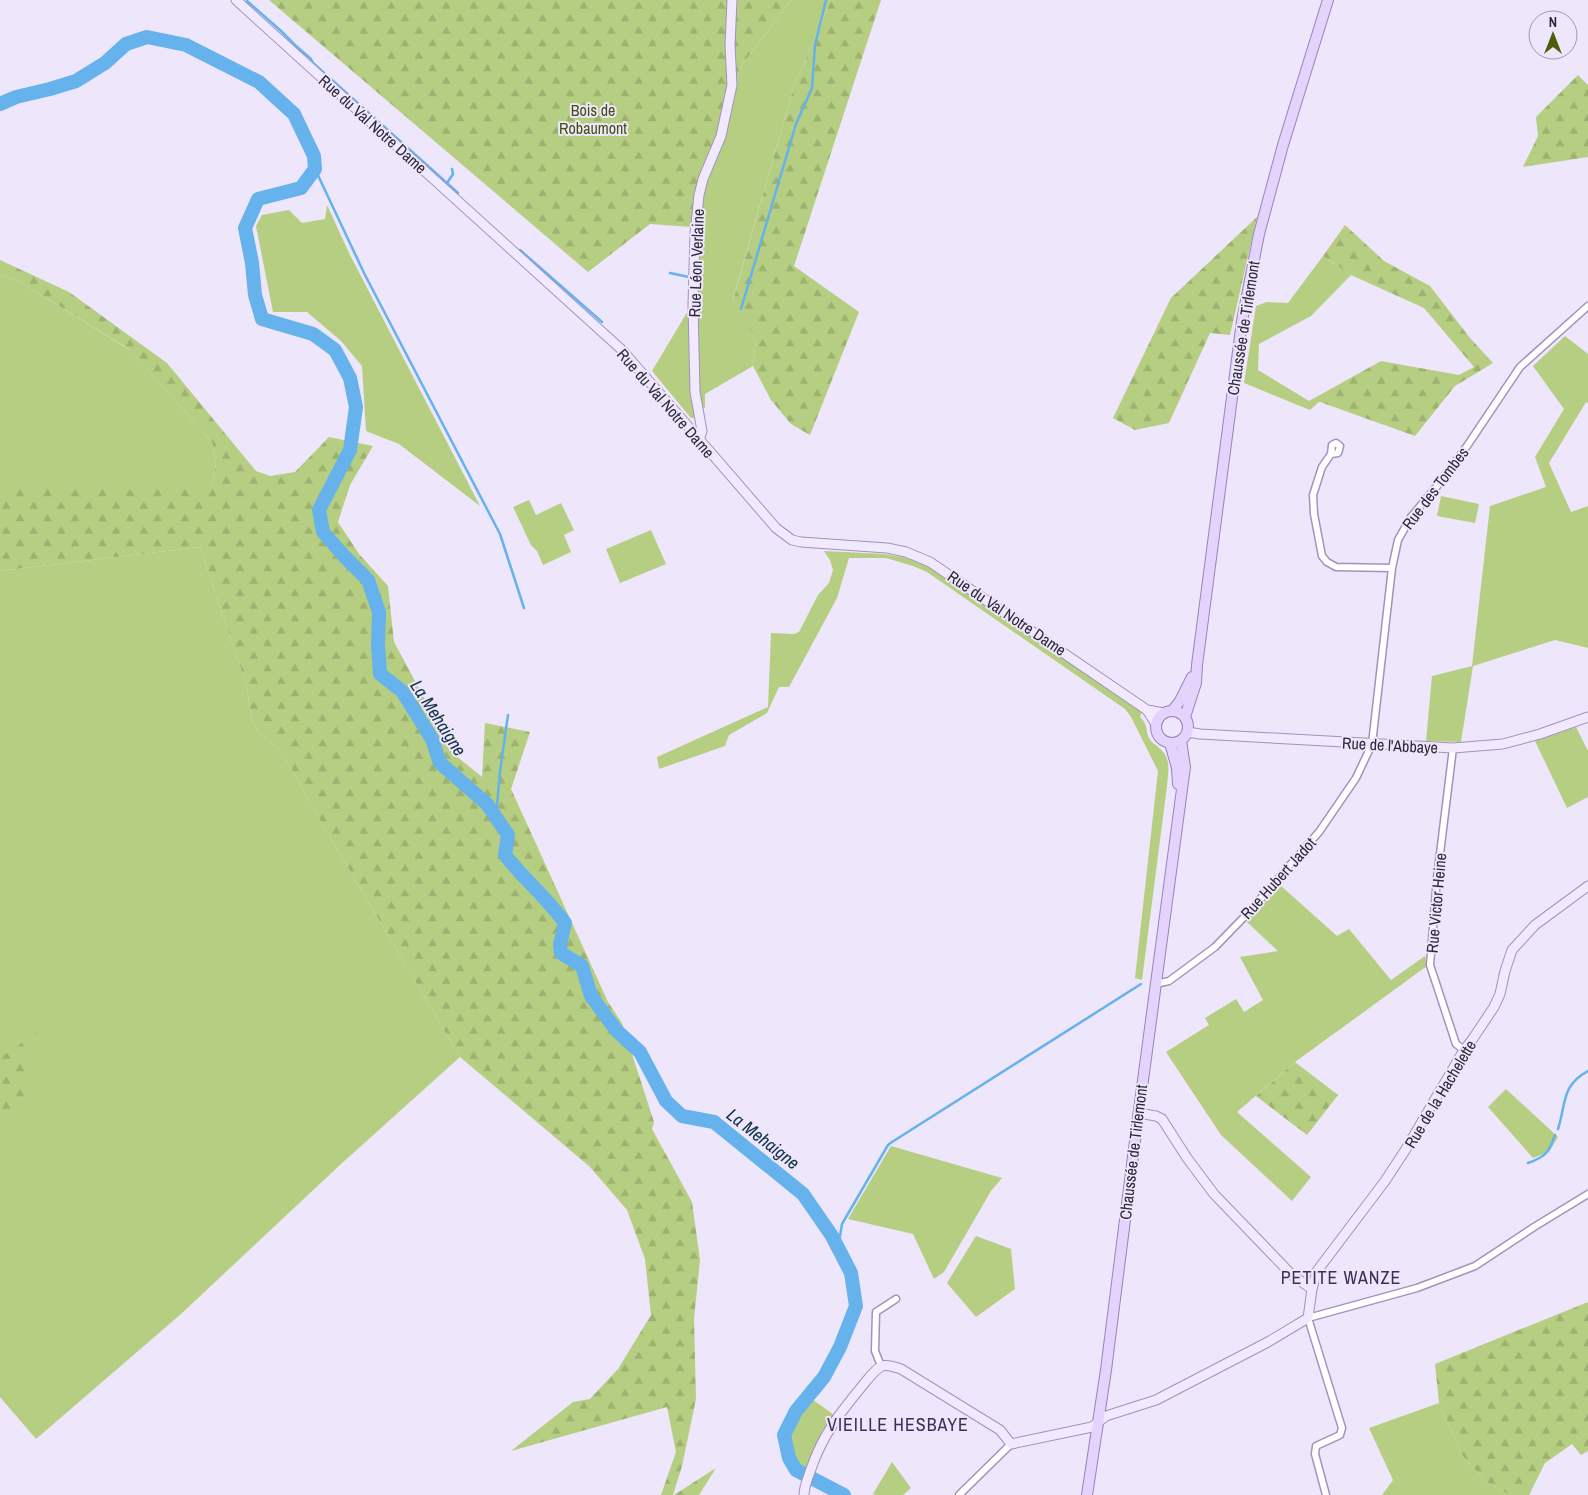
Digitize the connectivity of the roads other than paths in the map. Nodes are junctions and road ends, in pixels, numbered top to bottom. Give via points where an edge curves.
1 (236, 0) edge
2 (732, 0) edge
3 (1328, 0) edge
4 (1588, 306) edge
5 (699, 440) junction
6 (1331, 454) dead end
7 (1392, 568) junction
8 (1197, 665) junction
9 (1147, 710) junction
10 (1168, 712) junction
11 (1185, 717) junction
12 (1588, 717) edge
13 (1156, 724) junction
14 (1188, 732) junction
15 (1181, 741) junction
16 (1170, 744) junction
17 (1372, 744) junction
18 (1453, 748) junction
19 (1178, 809) junction
20 (1588, 886) edge
21 (1155, 984) junction
22 (1464, 1050) junction
23 (1138, 1113) junction
24 (1588, 1194) edge
25 (1312, 1289) junction
26 (896, 1299) dead end
27 (1308, 1318) junction
28 (881, 1366) junction
29 (1097, 1423) junction
30 (1011, 1444) junction
31 (804, 1492) edge
32 (959, 1495) edge
33 (1087, 1495) edge
34 (1326, 1495) edge

1 - 5 street, Rue du Val Notre Dame via 622,350
2 - 5 street, Rue Léon Verlaine via 732,85 721,136 699,195 695,233 693,305 695,392 702,432
3 - 8 main road, Chaussée de Tirlemont via 1259,234 1242,321
4 - 7 street, Rue des Tombes via 1520,367 1467,446 1411,516 1398,540
5 - 9 street, Rue du Val Notre Dame via 785,536 807,543 896,550 918,556
6 - 7 street via 1322,467 1313,495 1322,556 1336,566
7 - 17 street, Rue des Tombes
8 - 10 main road, Chaussée de Tirlemont via 1191,681
8 - 11 main road, Chaussée de Tirlemont via 1196,683
9 - 10 street, Rue du Val Notre Dame
9 - 13 street, Rue du Val Notre Dame
10 - 11 main road via 1177,712
10 - 13 main road, Chaussée de Tirlemont
11 - 14 main road, Chaussée de Tirlemont
12 - 18 street, Rue de l'Abbaye via 1503,744
13 - 16 main road, Chaussée de Tirlemont via 1159,737
14 - 15 main road
14 - 17 street, Rue de l'Abbaye
15 - 16 main road
15 - 19 main road, Chaussée de Tirlemont via 1185,768
16 - 19 main road, Chaussée de Tirlemont via 1177,768
17 - 18 street, Rue de l'Abbaye
17 - 21 street, Rue Hubert Jadot via 1356,778 1319,832 1248,913 1215,947 1169,981
18 - 22 street, Rue Victor Heine via 1430,966 1456,1044
19 - 21 main road, Chaussée de Tirlemont
20 - 22 street, Rue de la Hachelette via 1535,925 1512,950 1500,994
21 - 23 main road, Chaussée de Tirlemont
22 - 25 street, Rue de la Hachelette via 1385,1181 1317,1271
23 - 25 street via 1162,1119 1214,1194 1292,1275
23 - 29 main road, Chaussée de Tirlemont
24 - 27 street via 1476,1266 1417,1288
25 - 27 street, Rue de la Hachelette
26 - 28 street via 876,1312 875,1351
27 - 29 street via 1156,1400 1106,1416
27 - 34 street via 1342,1428 1340,1435 1316,1446 1315,1454
28 - 30 street via 901,1369 1000,1430
28 - 31 street via 828,1430
29 - 30 street via 1092,1427
29 - 33 main road, Chaussée de Tirlemont
30 - 32 street

